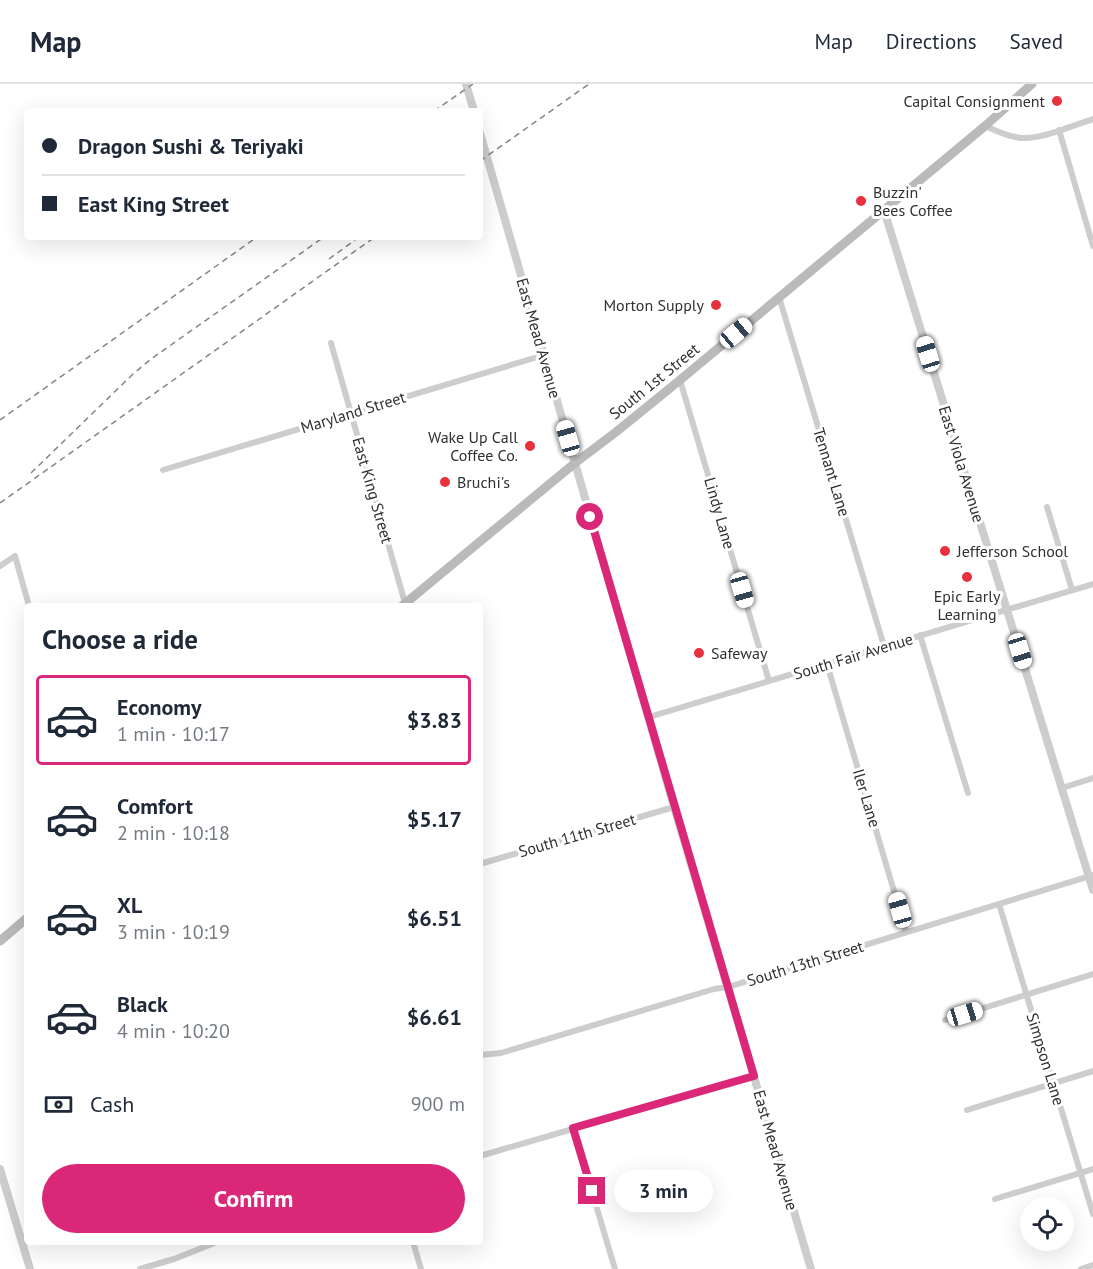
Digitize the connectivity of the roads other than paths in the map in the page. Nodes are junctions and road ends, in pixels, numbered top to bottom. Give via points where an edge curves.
1 (1032, 84) edge
2 (467, 86) edge
3 (473, 108) edge
4 (1093, 119) edge
5 (985, 126) junction
6 (1059, 130) junction
7 (483, 143) edge
8 (884, 210) junction
9 (1093, 246) edge
10 (779, 297) junction
11 (331, 343) dead end
12 (544, 355) junction
13 (680, 380) junction
14 (352, 412) junction
15 (575, 463) junction
16 (163, 470) dead end
17 (1047, 507) dead end
18 (0, 566) edge
19 (1093, 584) edge
20 (1072, 590) junction
21 (28, 603) edge
22 (402, 603) edge
23 (405, 603) edge
24 (1007, 609) junction
25 (920, 635) junction
26 (884, 646) junction
27 (827, 664) junction
28 (769, 681) junction
29 (649, 717) junction
30 (1093, 778) edge
31 (1062, 788) junction
32 (968, 794) dead end
33 (674, 807) junction
34 (483, 863) edge
35 (1091, 876) edge
36 (1093, 890) edge
37 (999, 904) junction
38 (24, 921) edge
39 (906, 933) junction
40 (0, 941) edge
41 (1093, 974) edge
42 (728, 987) junction
43 (1026, 995) junction
44 (945, 1020) dead end
45 (483, 1055) edge
46 (1093, 1071) edge
47 (754, 1076) junction
48 (1053, 1083) junction
49 (967, 1110) dead end
50 (573, 1128) junction
51 (483, 1155) edge
52 (0, 1169) edge
53 (1093, 1169) edge
54 (1080, 1173) junction
55 (995, 1199) dead end
56 (1093, 1214) edge
57 (209, 1245) edge
58 (415, 1245) edge
59 (1093, 1265) edge
60 (30, 1269) edge
61 (140, 1269) edge
62 (421, 1269) edge
63 (615, 1269) edge
64 (811, 1269) edge
65 (1081, 1269) edge

1 - 5 main road, South 1st Street
2 - 3 street
4 - 6 street
5 - 6 street via 1024,138
5 - 8 main road, South 1st Street
6 - 9 street
7 - 12 street, East Mead Avenue
8 - 10 main road, South 1st Street
8 - 24 street, East Viola Avenue
10 - 13 main road, South 1st Street
10 - 26 street, Tennant Lane
11 - 14 street, East King Street
12 - 14 street, Maryland Street
12 - 15 street, East Mead Avenue
13 - 15 main road, South 1st Street
13 - 28 street, Lindy Lane
14 - 16 street, Maryland Street
14 - 22 street, East King Street
15 - 23 main road, South 1st Street
15 - 29 street, East Mead Avenue
17 - 20 street
18 - 21 street via 15,556
19 - 20 street, South Fair Avenue
20 - 24 street, South Fair Avenue
24 - 25 street, South Fair Avenue
24 - 31 street, East Viola Avenue
25 - 26 street, South Fair Avenue
25 - 32 street
26 - 27 street, South Fair Avenue
27 - 28 street, South Fair Avenue
27 - 39 street, Iler Lane
28 - 29 street, South Fair Avenue
29 - 33 street, East Mead Avenue
30 - 31 street
31 - 35 street, East Viola Avenue
33 - 34 street, South 11th Street
33 - 42 street, East Mead Avenue
35 - 36 street, East Viola Avenue
35 - 37 street, South 13th Street
37 - 39 street, South 13th Street
37 - 43 street, Simpson Lane
38 - 40 main road
39 - 42 street, South 13th Street
41 - 43 street
42 - 45 street, South 13th Street via 501,1053
42 - 47 street, East Mead Avenue
43 - 44 street
43 - 48 street, Simpson Lane
46 - 48 street
47 - 50 street
47 - 64 street, East Mead Avenue
48 - 49 street
48 - 54 street, Simpson Lane
50 - 51 street
50 - 63 street
52 - 60 street
53 - 54 street
54 - 55 street
54 - 56 street, Simpson Lane
57 - 61 street
58 - 62 street
59 - 65 street

